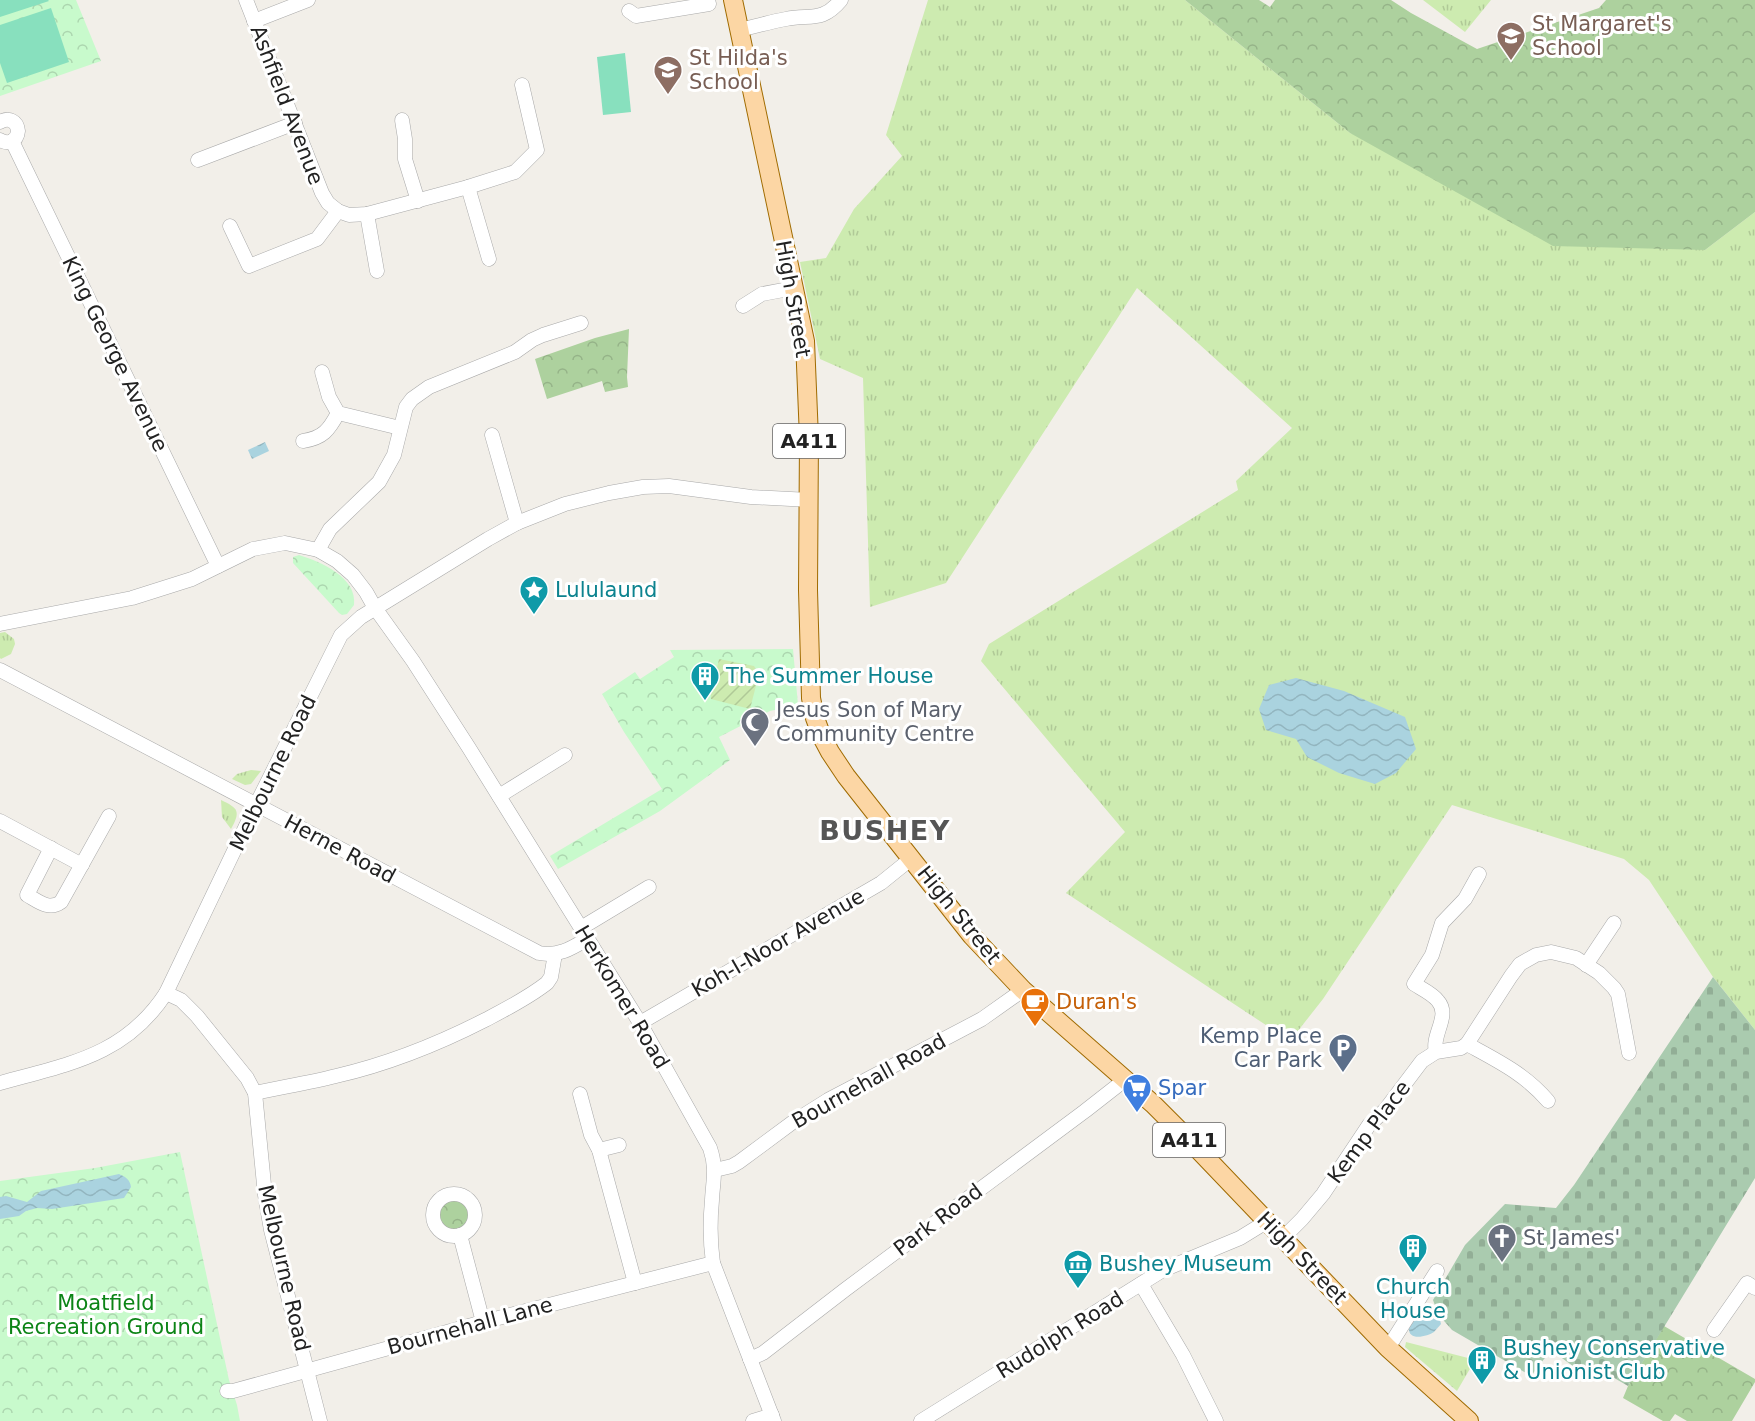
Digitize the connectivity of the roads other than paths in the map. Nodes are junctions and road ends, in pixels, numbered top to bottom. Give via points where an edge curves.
1 (246, 0) edge
2 (308, 0) edge
3 (708, 0) edge
4 (733, 0) edge
5 (841, 0) edge
6 (629, 11) dead end
7 (254, 21) junction
8 (740, 30) junction
9 (522, 85) dead end
10 (402, 120) dead end
11 (0, 123) edge
12 (295, 123) junction
13 (6, 141) edge
14 (198, 160) dead end
15 (468, 187) junction
16 (418, 201) junction
17 (338, 211) junction
18 (367, 214) junction
19 (230, 226) dead end
20 (489, 259) dead end
21 (377, 271) dead end
22 (794, 288) junction
23 (742, 306) dead end
24 (581, 323) dead end
25 (322, 372) dead end
26 (338, 413) junction
27 (400, 428) junction
28 (492, 435) dead end
29 (303, 441) dead end
30 (810, 500) junction
31 (518, 523) junction
32 (318, 550) junction
33 (218, 566) junction
34 (375, 608) junction
35 (0, 624) edge
36 (0, 670) edge
37 (565, 754) dead end
38 (499, 796) junction
39 (256, 805) junction
40 (109, 816) dead end
41 (0, 821) edge
42 (51, 848) junction
43 (912, 858) junction
44 (82, 865) junction
45 (1479, 874) dead end
46 (649, 886) dead end
47 (1614, 923) dead end
48 (584, 933) junction
49 (555, 954) junction
50 (1586, 965) junction
51 (1023, 990) junction
52 (166, 993) junction
53 (639, 1023) junction
54 (1467, 1044) junction
55 (1436, 1052) junction
56 (1629, 1053) dead end
57 (1124, 1078) junction
58 (0, 1083) edge
59 (255, 1093) junction
60 (580, 1094) dead end
61 (1548, 1101) dead end
62 (619, 1144) dead end
63 (599, 1150) junction
64 (715, 1170) junction
65 (1266, 1222) junction
66 (460, 1235) dead end
67 (1282, 1239) junction
68 (713, 1263) junction
69 (1437, 1271) dead end
70 (635, 1283) junction
71 (1141, 1284) junction
72 (1755, 1288) edge
73 (483, 1322) junction
74 (1714, 1330) dead end
75 (1388, 1348) junction
76 (750, 1359) junction
77 (308, 1370) junction
78 (227, 1391) dead end
79 (773, 1418) edge
80 (320, 1421) edge
81 (753, 1421) edge
82 (921, 1421) edge
83 (1216, 1421) edge
84 (1468, 1421) edge

1 - 7 street, Ashfield Avenue
2 - 7 street
3 - 6 street via 709,4 636,16
4 - 8 main road, High Street / A411
5 - 8 street via 831,11 816,18 788,18
7 - 12 street, Ashfield Avenue
8 - 22 main road, High Street / A411
9 - 15 street via 537,150 515,172
10 - 16 street via 405,159
11 - 13 street, King George Avenue via 8,120 16,124 16,139
12 - 14 street
12 - 17 street, Ashfield Avenue via 322,193
13 - 33 street, King George Avenue
15 - 16 street
15 - 20 street
16 - 18 street
17 - 18 street via 357,216
17 - 19 street via 317,239 249,266
18 - 21 street
22 - 23 street via 762,294
22 - 30 main road, High Street / A411 via 805,341
24 - 27 street via 543,335 515,352 429,387 406,407
25 - 26 street
26 - 27 street
26 - 29 street via 324,434
27 - 32 street via 394,455 379,482 330,529
28 - 31 street
30 - 31 street, Melbourne Road via 669,486 643,487 565,504
30 - 43 main road, High Street / A411 via 808,590 815,718 846,776
31 - 34 street, Melbourne Road
32 - 33 street via 285,543 254,549
32 - 34 street, Herkomer Road via 353,575
33 - 35 street via 184,582 132,598
34 - 38 street, Herkomer Road
34 - 39 street, Melbourne Road via 341,635
36 - 39 street, Herne Road
37 - 38 street
38 - 48 street, Herkomer Road
39 - 49 street, Herne Road via 530,949
39 - 52 street, Melbourne Road
40 - 44 street
41 - 42 street
42 - 44 street
42 - 44 street via 27,895 42,904 50,907 61,902
43 - 51 main road, High Street / A411 via 972,936
43 - 53 street, Koh-I-Noor Avenue via 881,883
45 - 55 street via 1465,899 1442,923 1432,955 1414,984 1436,998 1443,1008
46 - 48 street
47 - 50 street
48 - 49 street via 568,950
48 - 53 street, Herkomer Road
49 - 59 street via 551,978 542,987 453,1036 373,1066
50 - 54 street via 1576,958 1551,952 1520,964
50 - 56 street via 1608,981 1617,994
51 - 57 main road, High Street / A411
51 - 64 street, Bournehall Road via 982,1019 828,1100 739,1162
52 - 58 street via 135,1030 110,1047 93,1056
52 - 59 street, Melbourne Road via 181,1000 197,1016
53 - 64 street, Herkomer Road via 710,1149
54 - 55 street, Kemp Place
54 - 61 street via 1522,1076
55 - 67 street, Kemp Place via 1417,1067 1369,1125 1323,1194
57 - 65 main road, High Street / A411
57 - 76 street, Park Road via 764,1353
59 - 77 street, Melbourne Road via 271,1230
60 - 63 street via 591,1136
62 - 63 street
63 - 70 street
64 - 68 street, Herkomer Road
65 - 67 main road, High Street / A411
65 - 71 street, Rudolph Road
66 - 73 street
67 - 75 main road, High Street / A411
68 - 70 street, Bournehall Lane
68 - 76 street, Herkomer Road
69 - 75 street
70 - 73 street, Bournehall Lane
71 - 82 street, Rudolph Road
71 - 83 street
72 - 74 street via 1747,1283
73 - 77 street, Bournehall Lane
75 - 84 main road, High Street / A411
76 - 79 street, Herkomer Road
77 - 78 street, Bournehall Lane
77 - 80 street, Melbourne Road
79 - 81 street

